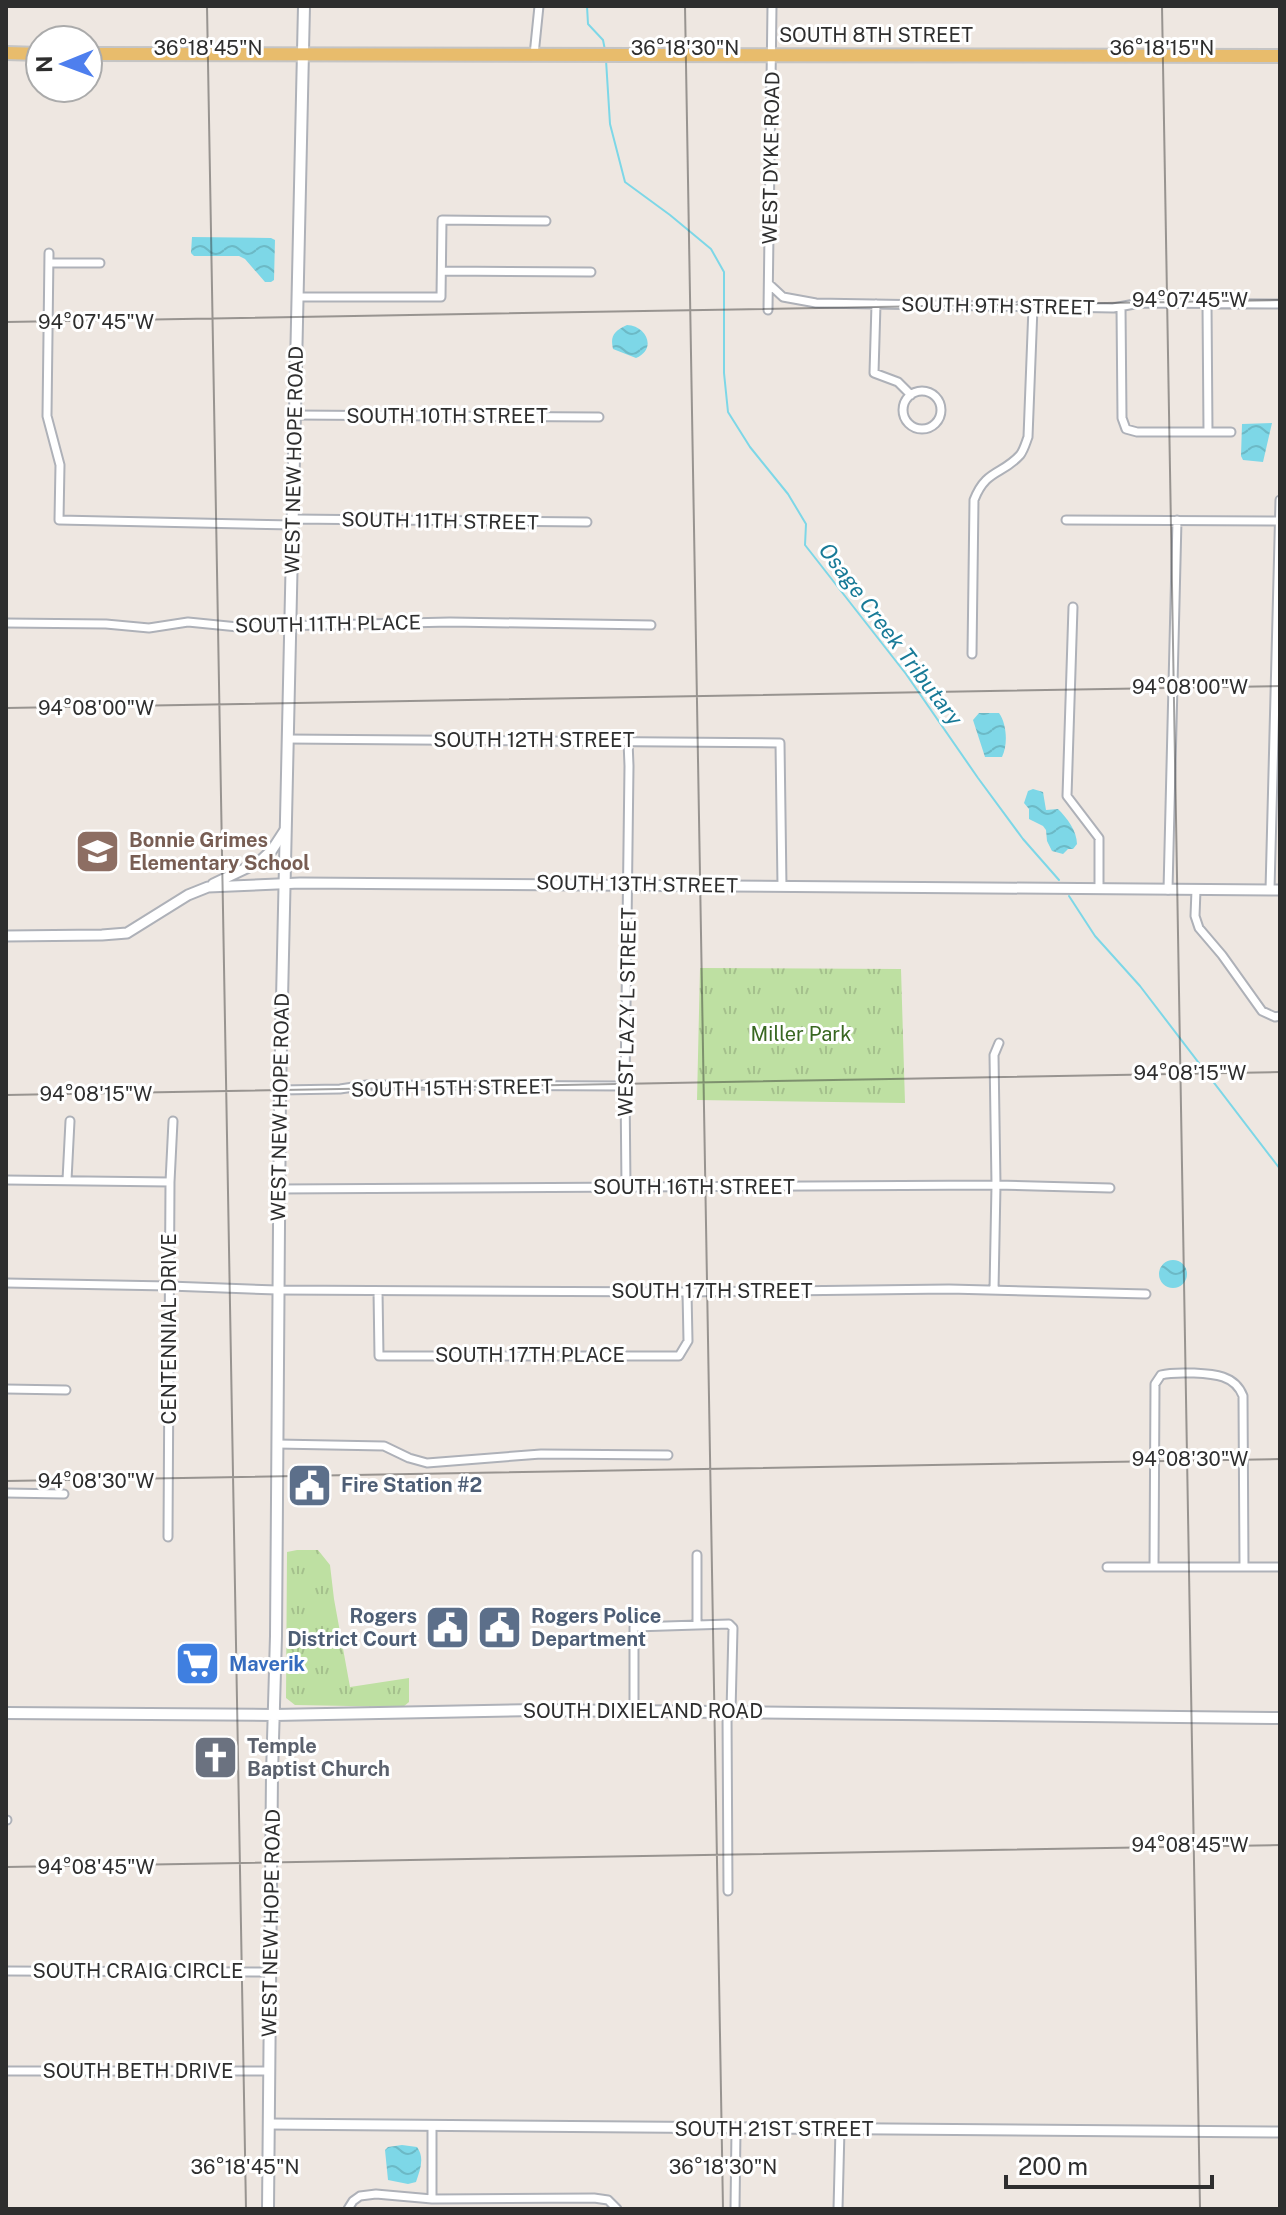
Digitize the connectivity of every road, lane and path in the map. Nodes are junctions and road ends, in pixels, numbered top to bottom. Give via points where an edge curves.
1 (304, 6) edge
2 (539, 6) edge
3 (772, 6) edge
4 (104, 54) edge
5 (304, 54) junction
6 (534, 55) junction
7 (771, 55) junction
8 (1280, 56) edge
9 (546, 221) dead end
10 (49, 253) dead end
11 (49, 263) junction
12 (100, 263) dead end
13 (442, 271) junction
14 (591, 272) dead end
15 (769, 284) junction
16 (297, 297) junction
17 (876, 304) junction
18 (1207, 304) junction
19 (1280, 304) edge
20 (1033, 307) junction
21 (1121, 307) junction
22 (768, 310) dead end
23 (911, 395) junction
24 (295, 415) junction
25 (599, 417) dead end
26 (1208, 432) junction
27 (1231, 432) dead end
28 (1280, 500) edge
29 (1066, 520) dead end
30 (1177, 520) junction
31 (1279, 521) edge
32 (294, 522) junction
33 (587, 522) dead end
34 (1073, 607) dead end
35 (6, 623) edge
36 (290, 625) junction
37 (651, 625) dead end
38 (972, 654) dead end
39 (287, 739) junction
40 (628, 741) junction
41 (285, 830) junction
42 (284, 884) junction
43 (628, 885) junction
44 (782, 886) junction
45 (208, 887) junction
46 (1099, 889) junction
47 (1168, 890) junction
48 (1196, 890) junction
49 (1275, 890) edge
50 (6, 936) edge
51 (1280, 1016) edge
52 (999, 1043) dead end
53 (625, 1086) junction
54 (280, 1090) junction
55 (70, 1121) dead end
56 (173, 1121) dead end
57 (6, 1180) edge
58 (67, 1180) junction
59 (170, 1182) junction
60 (996, 1185) junction
61 (626, 1187) junction
62 (1110, 1188) dead end
63 (279, 1189) junction
64 (6, 1283) edge
65 (169, 1286) junction
66 (277, 1290) junction
67 (994, 1290) junction
68 (378, 1291) junction
69 (687, 1292) junction
70 (1146, 1294) dead end
71 (6, 1389) edge
72 (66, 1390) dead end
73 (277, 1444) junction
74 (668, 1455) dead end
75 (6, 1493) edge
76 (64, 1494) dead end
77 (168, 1537) dead end
78 (697, 1555) dead end
79 (1107, 1567) dead end
80 (1154, 1567) junction
81 (1244, 1567) junction
82 (1280, 1567) edge
83 (697, 1624) junction
84 (634, 1711) junction
85 (729, 1712) junction
86 (6, 1713) edge
87 (274, 1715) junction
88 (1280, 1718) edge
89 (728, 1891) dead end
90 (6, 1971) edge
91 (270, 1972) junction
92 (6, 2071) edge
93 (270, 2071) junction
94 (269, 2124) junction
95 (432, 2126) junction
96 (736, 2129) junction
97 (840, 2129) junction
98 (1280, 2132) edge
99 (432, 2199) junction
100 (268, 2209) edge
101 (348, 2209) edge
102 (617, 2209) edge
103 (735, 2209) edge
104 (838, 2209) edge

1 - 5 main road, WEST NEW HOPE ROAD
2 - 6 street
3 - 7 street, WEST DYKE ROAD
4 - 5 main road, SOUTH 8TH STREET
5 - 6 main road, SOUTH 8TH STREET
5 - 16 main road, WEST NEW HOPE ROAD
6 - 7 main road, SOUTH 8TH STREET
7 - 8 main road, SOUTH 8TH STREET
7 - 15 street, WEST DYKE ROAD
9 - 13 street via 442,220
10 - 11 street
11 - 12 street
11 - 32 street, SOUTH 11TH STREET via 47,416 60,465 59,520
13 - 14 street
13 - 16 street via 441,297
15 - 17 street, SOUTH 9TH STREET via 783,297
15 - 22 street, WEST DYKE ROAD
16 - 24 main road, WEST NEW HOPE ROAD
17 - 20 street, SOUTH 9TH STREET
17 - 23 street via 874,373 898,382
18 - 19 street, SOUTH 9TH STREET
18 - 21 street, SOUTH 9TH STREET
18 - 26 street
20 - 21 street, SOUTH 9TH STREET
20 - 38 street via 1028,437 1022,453 989,475 974,500
21 - 26 street via 1126,429
23 - 23 street via 904,404 907,421 918,429 936,424 941,413 937,397 926,391
24 - 25 street, SOUTH 10TH STREET
24 - 32 main road, WEST NEW HOPE ROAD
26 - 27 street
28 - 31 street
29 - 30 street
30 - 31 street
30 - 47 street
31 - 49 street
32 - 33 street, SOUTH 11TH STREET
32 - 36 main road, WEST NEW HOPE ROAD
34 - 46 street via 1067,796 1099,838
35 - 36 street, SOUTH 11TH PLACE
36 - 37 street, SOUTH 11TH PLACE
36 - 39 main road, WEST NEW HOPE ROAD
39 - 40 street, SOUTH 12TH STREET
39 - 41 main road, WEST NEW HOPE ROAD
40 - 43 street, WEST LAZY L STREET
40 - 44 street, SOUTH 12TH STREET via 780,743
41 - 42 main road, WEST NEW HOPE ROAD
41 - 45 street via 259,862
42 - 43 street, SOUTH 13TH STREET
42 - 45 street, SOUTH 13TH STREET
42 - 54 main road, WEST NEW HOPE ROAD
43 - 44 street, SOUTH 13TH STREET
43 - 53 street, WEST LAZY L STREET
44 - 46 street, SOUTH 13TH STREET
45 - 50 street, SOUTH 13TH STREET via 127,933
46 - 47 street, SOUTH 13TH STREET
47 - 48 street, SOUTH 13TH STREET
48 - 49 street, SOUTH 13TH STREET
48 - 51 street via 1199,928 1262,1011
52 - 60 street via 994,1055
53 - 54 street, SOUTH 15TH STREET
53 - 61 street, WEST LAZY L STREET
54 - 63 main road, WEST NEW HOPE ROAD
55 - 58 street
56 - 59 street, CENTENNIAL DRIVE
57 - 58 street
58 - 59 street
59 - 65 street, CENTENNIAL DRIVE
60 - 61 street, SOUTH 16TH STREET
60 - 62 street, SOUTH 16TH STREET
60 - 67 street
61 - 63 street, SOUTH 16TH STREET
63 - 66 main road, WEST NEW HOPE ROAD
64 - 65 street, SOUTH 17TH STREET
65 - 66 street, SOUTH 17TH STREET
65 - 77 street, CENTENNIAL DRIVE
66 - 68 street, SOUTH 17TH STREET
66 - 73 main road, WEST NEW HOPE ROAD
67 - 69 street, SOUTH 17TH STREET
67 - 70 street, SOUTH 17TH STREET
68 - 69 street, SOUTH 17TH STREET
68 - 69 street, SOUTH 17TH PLACE via 379,1356 679,1356 688,1341
71 - 72 street
73 - 74 street via 384,1446 427,1463 541,1454
73 - 87 main road, WEST NEW HOPE ROAD
75 - 76 street
78 - 83 street
79 - 80 street
80 - 81 street
80 - 81 street via 1155,1384 1161,1375 1179,1373 1216,1374 1241,1389
81 - 82 street
83 - 84 street via 634,1627
83 - 85 street via 733,1628
84 - 85 main road, SOUTH DIXIELAND ROAD
84 - 87 main road, SOUTH DIXIELAND ROAD
85 - 88 main road, SOUTH DIXIELAND ROAD
85 - 89 street
86 - 87 main road, SOUTH DIXIELAND ROAD
87 - 91 main road, WEST NEW HOPE ROAD
90 - 91 street, SOUTH CRAIG CIRCLE
91 - 93 main road, WEST NEW HOPE ROAD
92 - 93 street, SOUTH BETH DRIVE
93 - 94 main road, WEST NEW HOPE ROAD
94 - 95 street, SOUTH 21ST STREET
94 - 100 main road, WEST NEW HOPE ROAD
95 - 96 street, SOUTH 21ST STREET
95 - 99 street
96 - 97 street, SOUTH 21ST STREET
96 - 103 street
97 - 98 street, SOUTH 21ST STREET
97 - 104 street
99 - 101 street via 368,2195
99 - 102 street via 594,2198 608,2200

